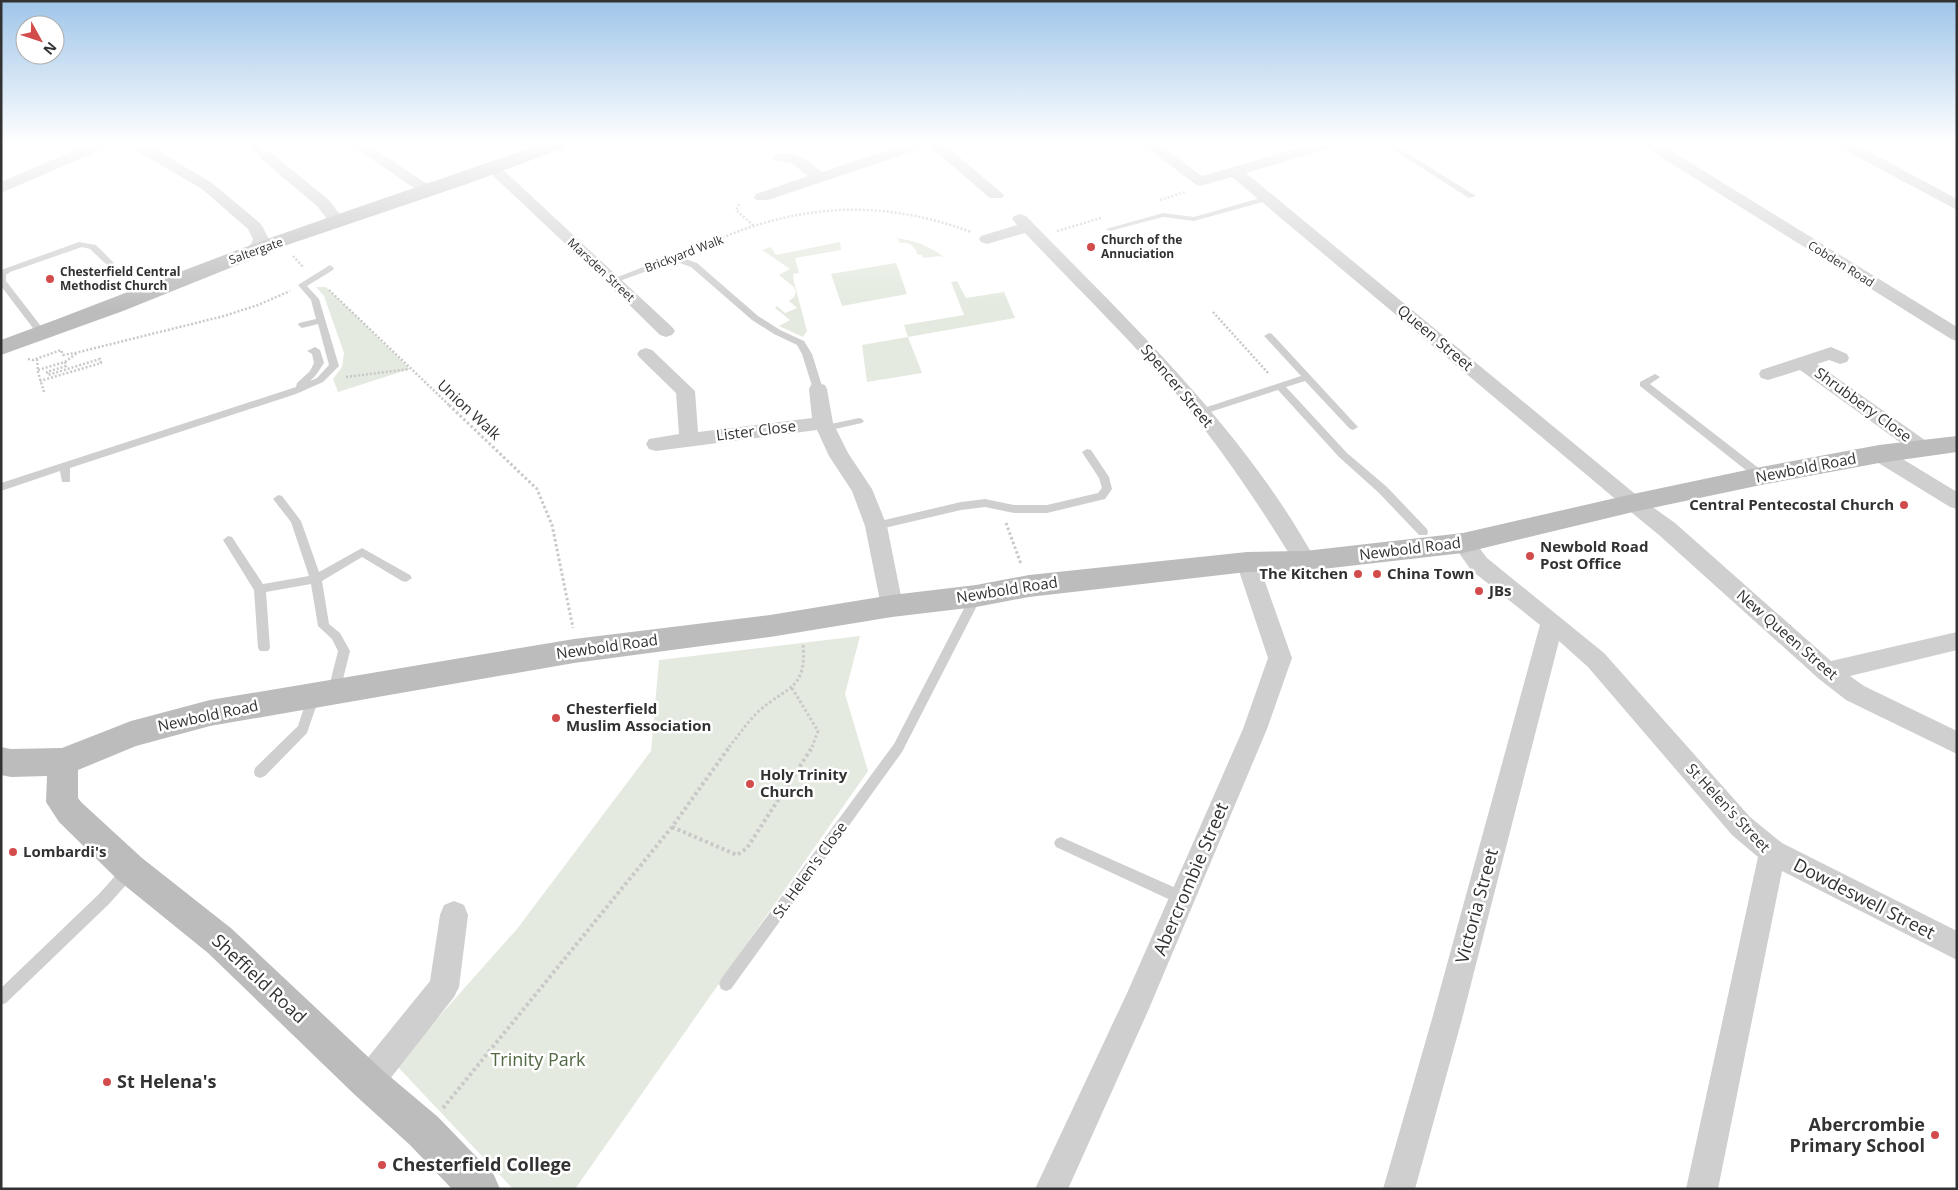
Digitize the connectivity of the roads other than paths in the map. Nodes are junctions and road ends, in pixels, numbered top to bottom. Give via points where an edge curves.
1 (222, 200) edge
2 (319, 200) edge
3 (401, 200) edge
4 (527, 200) edge
5 (1262, 200) edge
6 (1269, 200) edge
7 (1739, 200) edge
8 (338, 221) junction
9 (1110, 229) dead end
10 (987, 239) road end
11 (251, 252) junction
12 (110, 263) dead end
13 (330, 268) dead end
14 (614, 280) junction
15 (321, 320) junction
16 (302, 325) dead end
17 (666, 331) dead end
18 (42, 334) junction
19 (1957, 335) edge
20 (1269, 336) dead end
21 (312, 351) dead end
22 (646, 354) dead end
23 (14, 358) edge
24 (1840, 358) dead end
25 (1803, 363) junction
26 (1768, 374) dead end
27 (1307, 377) junction
28 (1655, 377) dead end
29 (1279, 385) junction
30 (818, 389) joint
31 (293, 392) junction
32 (1201, 412) junction
33 (859, 421) dead end
34 (824, 425) junction
35 (1354, 427) dead end
36 (689, 439) junction
37 (656, 444) dead end
38 (1957, 444) edge
39 (1922, 448) junction
40 (1087, 452) dead end
41 (1878, 454) junction
42 (65, 467) junction
43 (1761, 476) junction
44 (66, 480) dead end
45 (1, 487) edge
46 (278, 499) dead end
47 (1957, 502) edge
48 (1633, 503) junction
49 (876, 526) junction
50 (1423, 532) dead end
51 (228, 540) dead end
52 (1463, 543) junction
53 (1305, 561) junction
54 (1247, 562) junction
55 (406, 578) dead end
56 (316, 579) junction
57 (260, 589) junction
58 (976, 596) junction
59 (892, 606) junction
60 (1552, 622) junction
61 (1957, 641) edge
62 (264, 648) dead end
63 (1827, 672) junction
64 (324, 693) junction
65 (1957, 743) edge
66 (1, 761) edge
67 (63, 762) junction
68 (260, 772) dead end
69 (1061, 843) dead end
70 (1772, 852) junction
71 (130, 869) junction
72 (1182, 898) junction
73 (454, 915) dead end
74 (1957, 946) edge
75 (726, 984) dead end
76 (1, 998) edge
77 (368, 1082) junction
78 (480, 1189) edge
79 (1051, 1189) edge
80 (1399, 1189) edge
81 (1702, 1189) edge

1 - 11 street via 255,228 261,239 259,246
2 - 8 street
3 - 8 main road, Saltergate
4 - 14 street, Marsden Street
5 - 9 lane via 1194,219 1163,215
6 - 48 street, Queen Street
7 - 19 street, Cobden Road
8 - 11 main road, Saltergate
10 - 32 street, Spencer Street via 1024,223 1132,333
11 - 18 main road, Saltergate
12 - 18 lane via 93,246 82,244 2,274 2,281
13 - 15 lane via 302,285 315,299
14 - 17 street, Marsden Street
14 - 30 lane, Brickyard Walk via 674,258 694,265 755,318 801,343
15 - 16 lane
15 - 31 lane via 334,366 320,380
18 - 23 main road, Saltergate
20 - 27 lane
21 - 31 lane via 315,350 319,363
22 - 36 street via 685,391
24 - 25 street, Shrubbery Close via 1831,353
25 - 26 street, Shrubbery Close
25 - 39 street, Shrubbery Close
27 - 29 lane
27 - 35 lane
28 - 43 lane via 1643,384
29 - 32 lane
29 - 50 lane via 1343,455 1383,490
30 - 34 street
31 - 42 lane
32 - 53 street, Spencer Street via 1280,519
33 - 34 lane
34 - 36 street, Lister Close
34 - 49 street via 862,489
36 - 37 street, Lister Close
38 - 39 main road, Newbold Road
39 - 41 main road, Newbold Road
40 - 49 lane via 1104,478 1107,489 1101,496 1047,509 1014,509 985,503 961,506
41 - 43 main road, Newbold Road
41 - 47 street
42 - 44 lane
42 - 45 lane
43 - 48 main road, Newbold Road
46 - 56 lane via 296,521
48 - 52 main road, Newbold Road
48 - 63 street, New Queen Street
49 - 59 street
51 - 57 lane
52 - 53 main road, Newbold Road
52 - 60 street, St Helen's Street via 1502,584
53 - 54 main road, Newbold Road
54 - 58 main road, Newbold Road via 1029,586
54 - 72 street, Abercrombie Street via 1280,658 1255,729
55 - 56 lane via 362,552
56 - 57 lane
56 - 64 lane via 324,626 336,636 344,651
57 - 62 lane
58 - 59 main road, Newbold Road
58 - 75 lane, St. Helen's Close via 898,748
59 - 64 main road, Newbold Road via 770,626 574,651
60 - 70 street, St Helen's Street via 1596,660 1740,826
60 - 80 street, Victoria Street
61 - 63 street
63 - 65 street, New Queen Street via 1855,693
64 - 67 main road, Newbold Road via 210,713 140,732
64 - 68 lane via 303,730
66 - 67 main road
67 - 71 main road, Sheffield Road via 62,802
69 - 72 lane
70 - 74 street, Dowdeswell Street
70 - 81 street, St Helen's Street
71 - 76 lane via 104,899
71 - 77 main road, Sheffield Road via 220,941
72 - 79 street, Abercrombie Street
73 - 77 street via 444,987
77 - 78 main road, Sheffield Road via 424,1130

